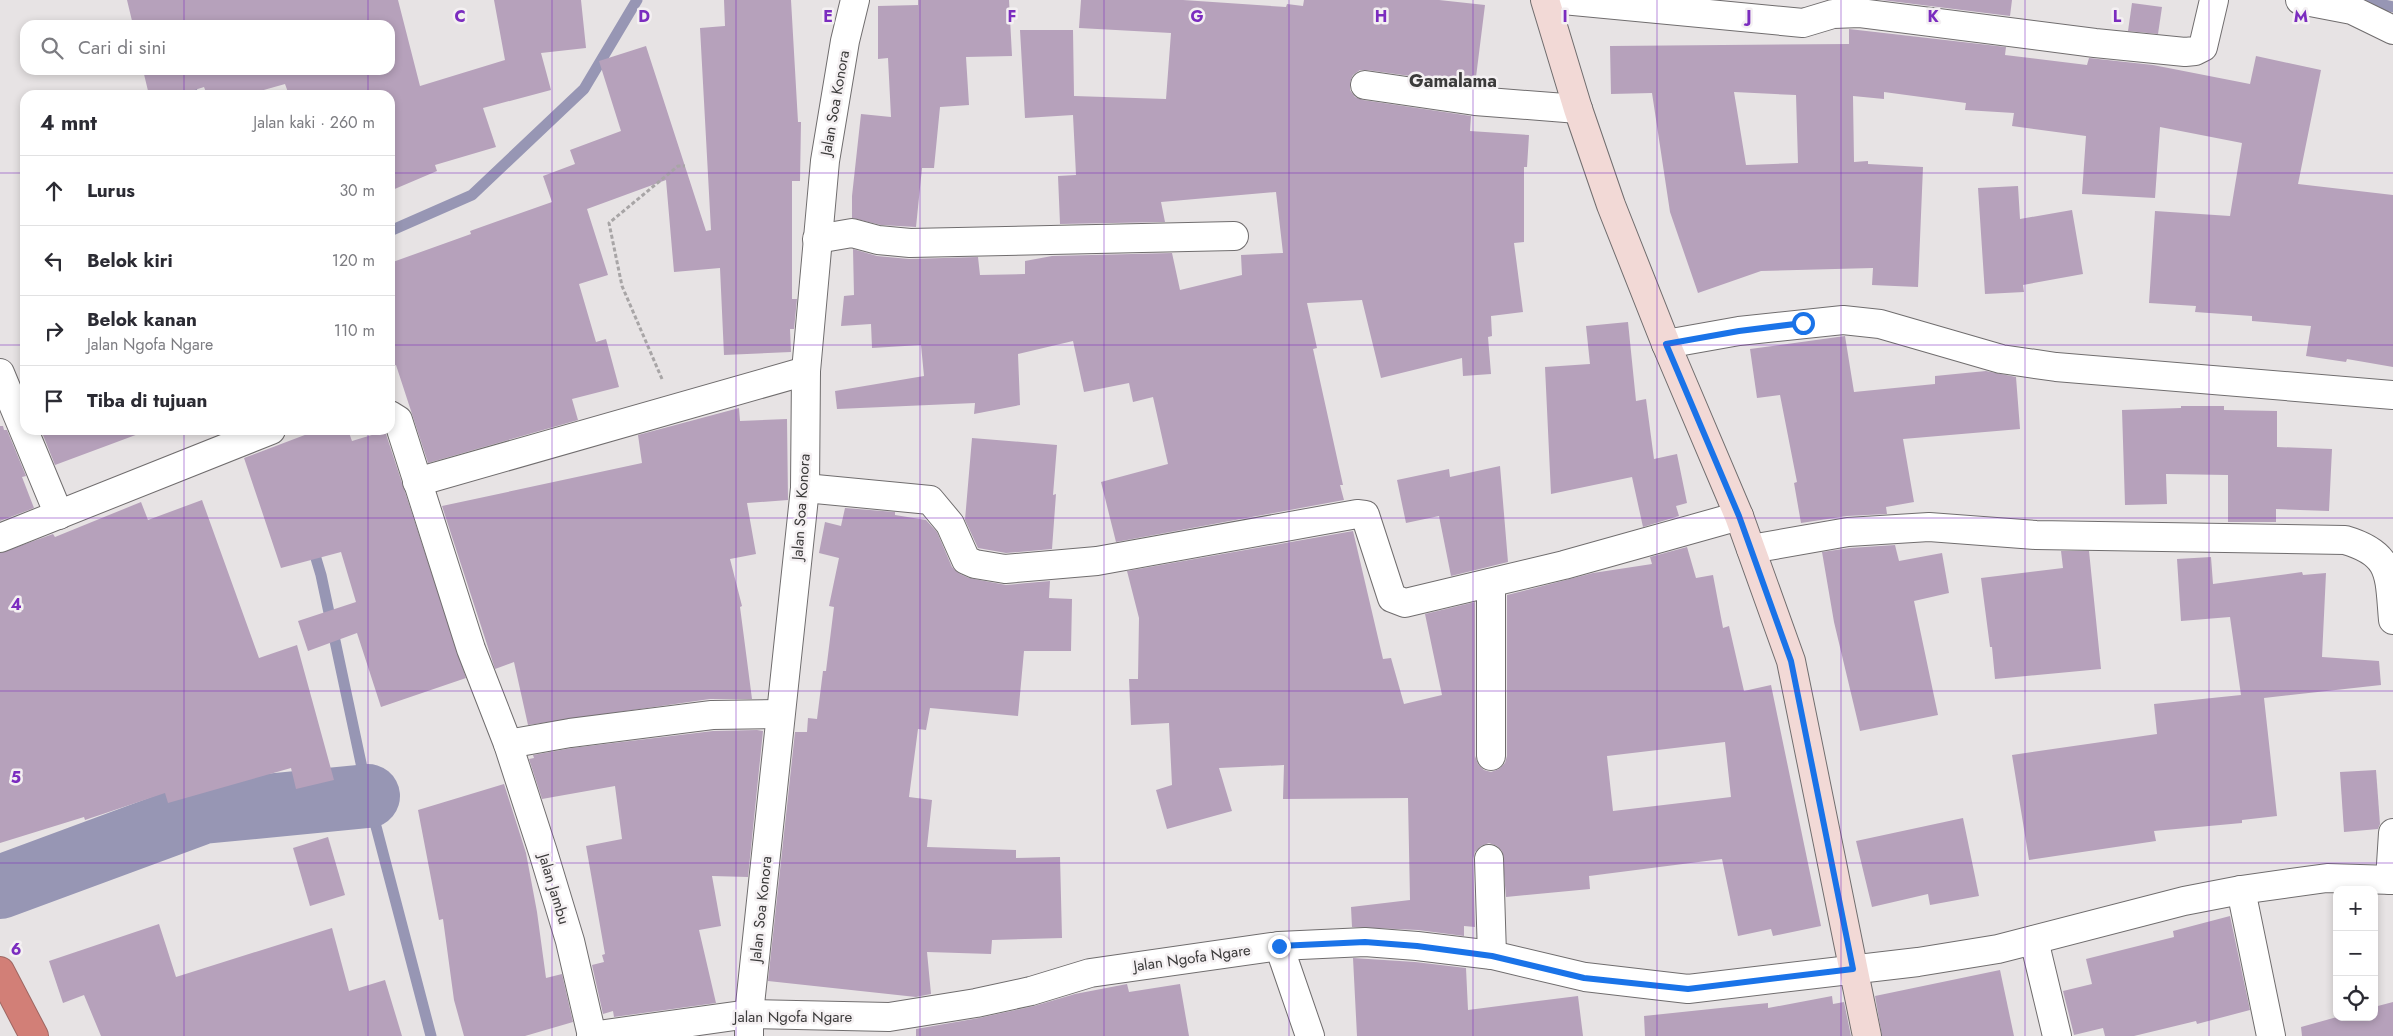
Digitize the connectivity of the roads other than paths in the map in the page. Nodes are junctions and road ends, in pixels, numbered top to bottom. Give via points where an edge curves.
1 (855, 0) edge
2 (1545, 0) edge
3 (1563, 0) edge
4 (2214, 0) edge
5 (2300, 0) edge
6 (2393, 30) edge
7 (1365, 85) dead end
8 (1578, 109) junction
9 (1234, 236) dead end
10 (818, 239) junction
11 (1666, 344) junction
12 (806, 371) junction
13 (0, 374) edge
14 (2393, 395) edge
15 (395, 418) edge
16 (20, 421) edge
17 (26, 435) edge
18 (255, 435) edge
19 (417, 482) junction
20 (805, 488) junction
21 (59, 514) junction
22 (1739, 516) junction
23 (0, 538) edge
24 (1751, 549) junction
25 (1491, 583) junction
26 (2393, 620) edge
27 (780, 714) junction
28 (508, 744) junction
29 (1491, 756) dead end
30 (2393, 833) edge
31 (1490, 858) dead end
32 (2392, 880) edge
33 (2241, 890) junction
34 (2034, 940) junction
35 (1279, 946) junction
36 (1492, 956) junction
37 (1853, 969) junction
38 (0, 971) edge
39 (749, 1025) edge
40 (34, 1036) edge
41 (592, 1036) edge
42 (1310, 1036) edge
43 (1867, 1036) edge
44 (2057, 1036) edge
45 (2271, 1036) edge

1 - 10 street, Jalan Soa Konora via 825,161
2 - 8 street
3 - 4 street via 1803,23 1833,14 1860,13 2185,52 2203,47
5 - 6 street via 2352,10
7 - 8 street via 1476,101
8 - 11 street via 1611,205
9 - 10 street via 910,243 852,233
10 - 12 street, Jalan Soa Konora
11 - 14 street via 1739,331 1843,320 1880,324 2001,359 2056,368
11 - 22 street
12 - 19 street
12 - 20 street, Jalan Soa Konora
13 - 16 street
15 - 19 street, Jalan Jambu
17 - 21 street
18 - 21 street
19 - 28 street, Jalan Jambu via 470,649
20 - 25 street via 930,500 950,524 966,560 1005,569 1097,561 1357,514 1367,517 1392,598 1405,603
20 - 27 street, Jalan Soa Konora
21 - 23 street
22 - 24 street
22 - 25 street
24 - 26 street via 1848,532 1929,527 2036,536 2345,540 2366,546 2382,559 2390,585
24 - 37 street via 1791,661
25 - 29 street
27 - 28 street via 712,715
27 - 39 street, Jalan Soa Konora
28 - 41 street, Jalan Jambu via 570,940
30 - 32 street
31 - 36 street
32 - 33 street, Jalan Ngofa Ngare via 2327,878
33 - 34 street, Jalan Ngofa Ngare via 2184,901
33 - 45 street
34 - 37 street, Jalan Ngofa Ngare via 1918,962
34 - 44 street
35 - 36 street, Jalan Ngofa Ngare via 1365,942
35 - 39 street, Jalan Ngofa Ngare via 1090,973 976,1003 888,1016
35 - 42 street
36 - 37 street, Jalan Ngofa Ngare via 1584,978 1688,989
37 - 43 street
38 - 40 highway
39 - 41 street, Jalan Ngofa Ngare

